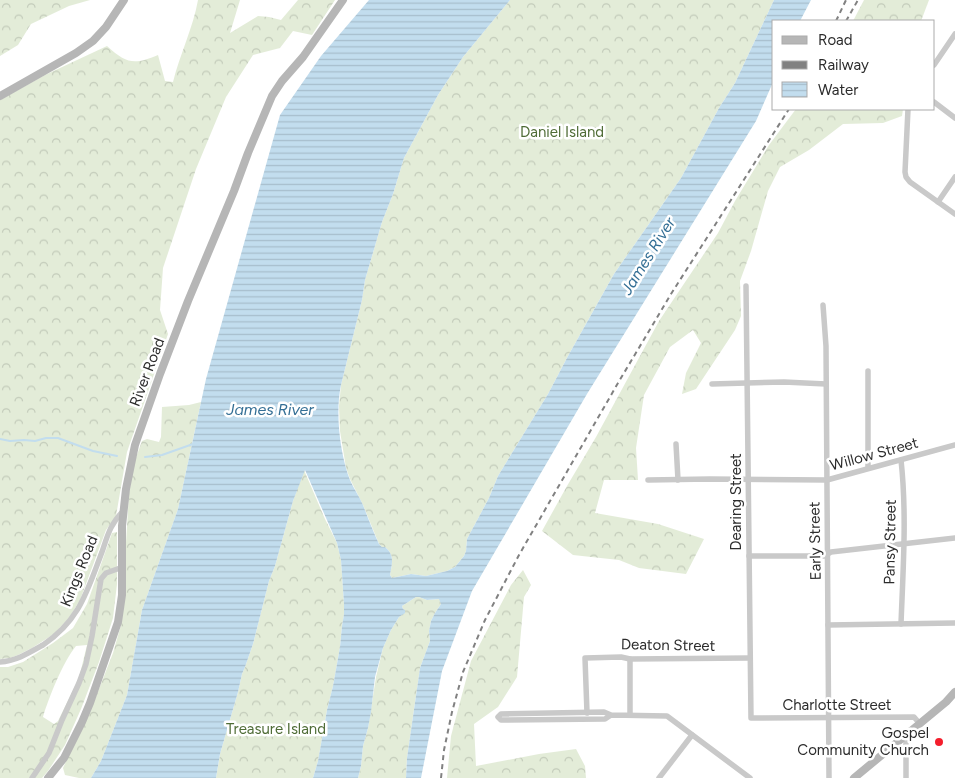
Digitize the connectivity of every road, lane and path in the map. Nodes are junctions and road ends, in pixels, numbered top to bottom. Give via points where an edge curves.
1 (124, 0) edge
2 (343, 0) edge
3 (955, 34) edge
4 (935, 64) edge
5 (0, 96) edge
6 (935, 103) edge
7 (908, 110) edge
8 (955, 118) edge
9 (955, 177) edge
10 (938, 202) junction
11 (955, 214) edge
12 (746, 286) dead end
13 (823, 305) dead end
14 (868, 371) dead end
15 (748, 383) junction
16 (712, 384) dead end
17 (826, 384) junction
18 (676, 444) dead end
19 (955, 445) edge
20 (901, 460) junction
21 (868, 468) junction
22 (749, 479) junction
23 (648, 480) dead end
24 (678, 480) junction
25 (827, 480) junction
26 (123, 512) junction
27 (955, 538) edge
28 (904, 544) junction
29 (828, 554) junction
30 (748, 556) junction
31 (123, 567) junction
32 (955, 623) edge
33 (901, 624) junction
34 (828, 625) junction
35 (750, 658) junction
36 (630, 660) junction
37 (0, 662) edge
38 (953, 697) edge
39 (587, 713) junction
40 (630, 715) junction
41 (611, 716) junction
42 (828, 717) junction
43 (751, 718) joint
44 (920, 724) junction
45 (692, 734) junction
46 (906, 735) junction
47 (32, 778) edge
48 (48, 778) edge
49 (659, 778) edge
50 (750, 778) edge
51 (829, 778) edge
52 (854, 778) edge
53 (906, 778) edge

1 - 5 street via 106,27 89,44
2 - 26 street, River Road via 272,96 146,411 130,468
3 - 4 street
6 - 8 street
7 - 10 street via 906,177
9 - 10 street
10 - 11 street
12 - 15 street, Dearing Street
13 - 17 street, Early Street
14 - 21 street
15 - 16 street
15 - 17 street
15 - 22 street, Dearing Street
17 - 25 street, Early Street
18 - 24 street
19 - 20 street, Willow Street
20 - 21 street, Willow Street
20 - 28 street, Pansy Street
21 - 25 street, Willow Street
22 - 24 street, Willow Street
22 - 25 street, Willow Street
22 - 30 street, Dearing Street
23 - 24 street, Willow Street
25 - 29 street, Early Street
26 - 31 street, River Road
26 - 37 street, Kings Road via 111,526 83,601 71,620 34,650 19,658
27 - 28 street
28 - 29 street
28 - 33 street, Pansy Street
29 - 30 street
29 - 34 street, Early Street
30 - 35 street, Dearing Street
31 - 47 street via 106,573 101,579 86,664 48,752
31 - 48 street, River Road via 118,622 90,703 64,758
32 - 33 street
33 - 34 street
34 - 42 street, Early Street
35 - 36 street, Deaton Street
35 - 43 street, Dearing Street
36 - 39 street, Deaton Street via 621,657 585,658
36 - 40 street
38 - 44 street
39 - 41 street via 604,712
39 - 41 street via 501,714 498,717 501,720 604,719
40 - 41 street
40 - 45 street via 667,716
42 - 43 street, Charlotte Street
42 - 44 street, Charlotte Street via 914,717
42 - 51 street, Early Street
44 - 46 street
45 - 49 street
45 - 50 street
46 - 52 street
46 - 53 street

